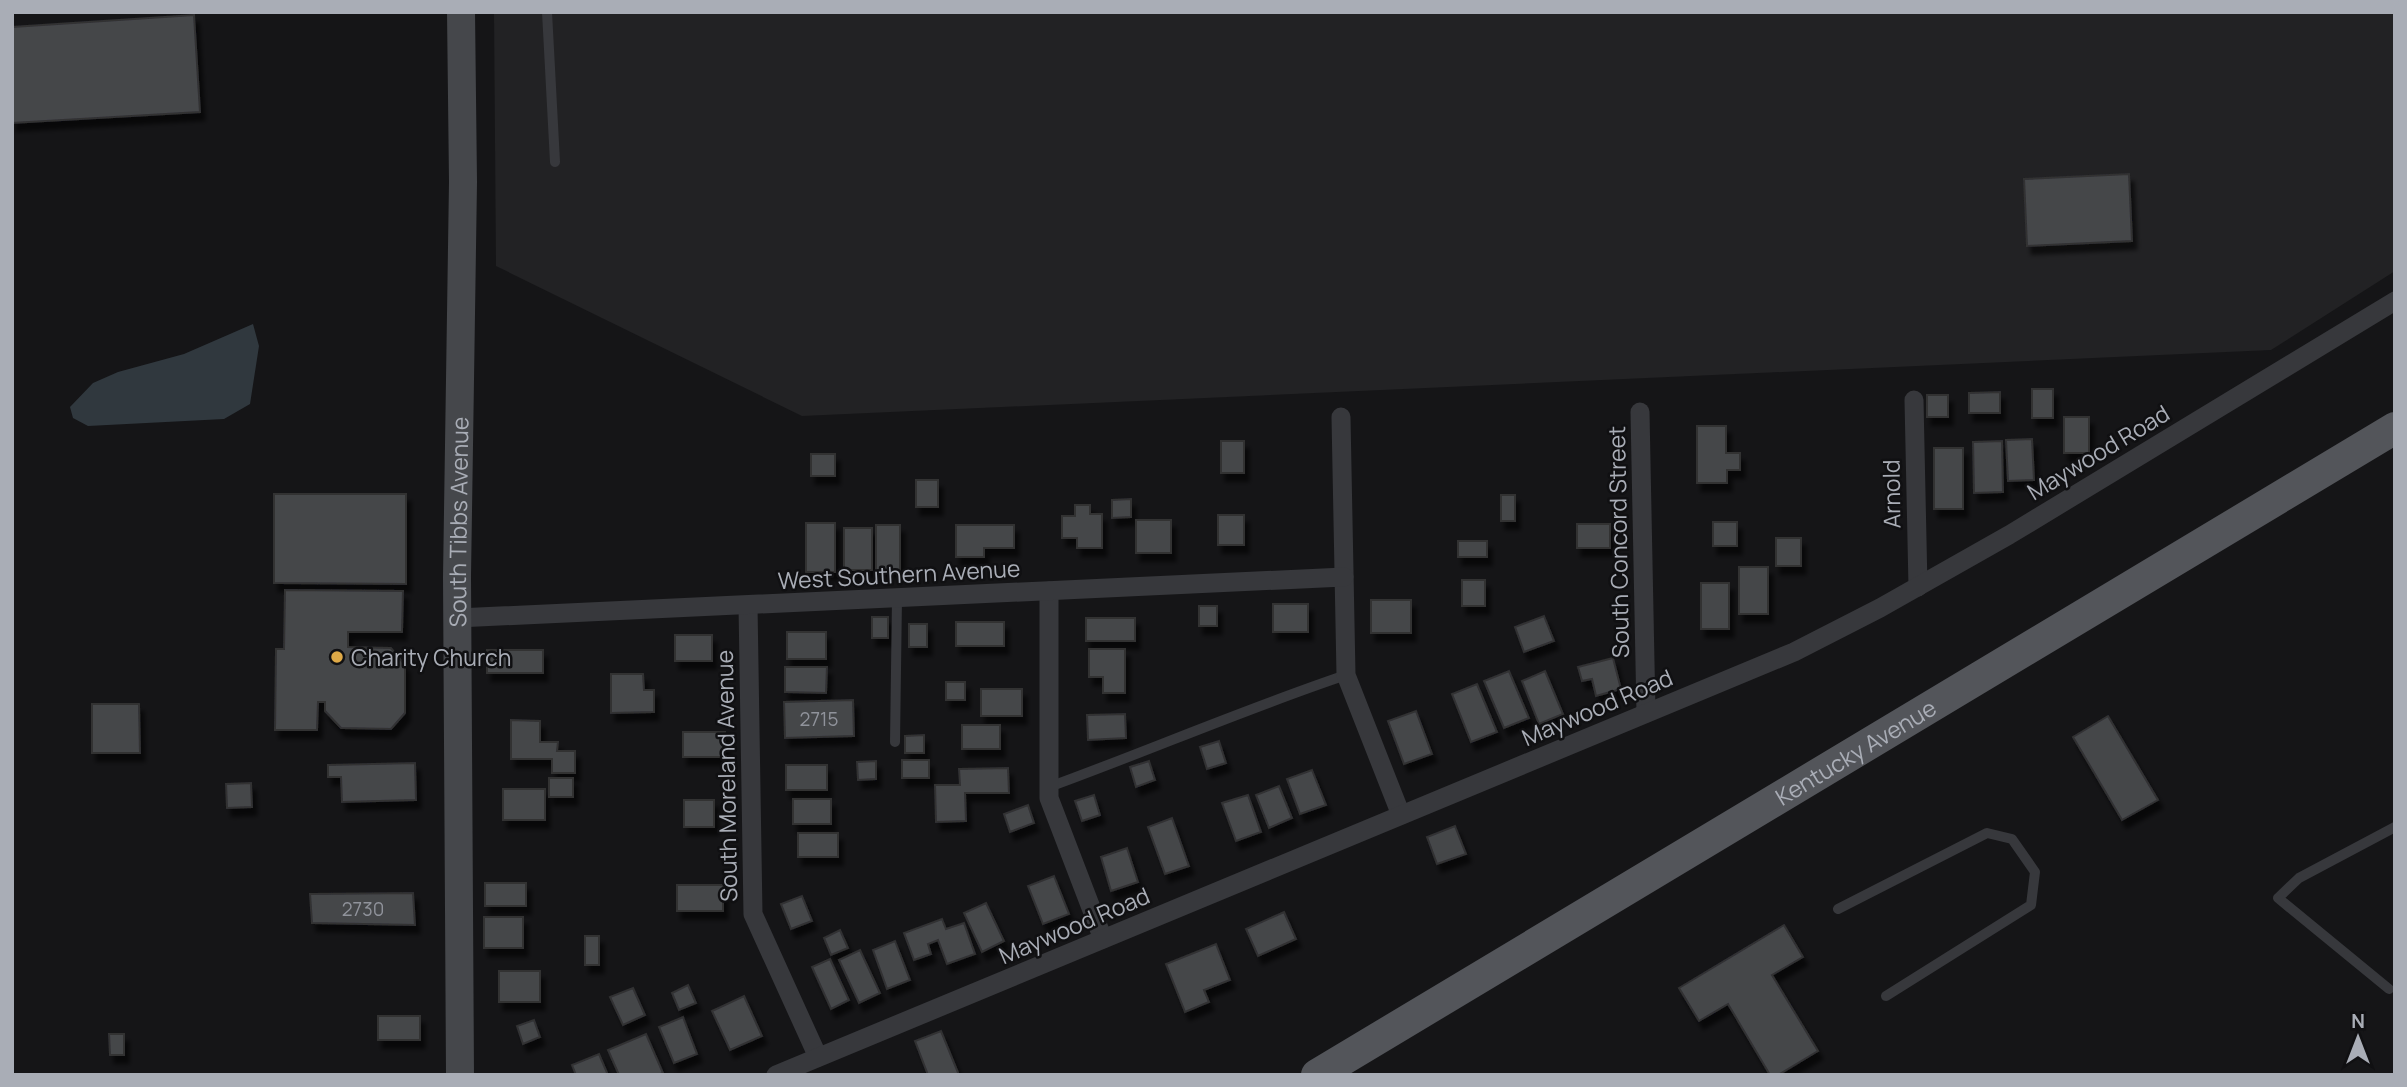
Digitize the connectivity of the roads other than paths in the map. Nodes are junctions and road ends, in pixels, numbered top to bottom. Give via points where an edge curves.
1 (461, 12) edge
2 (547, 12) edge
3 (555, 162) dead end
4 (2395, 301) edge
5 (1913, 400) dead end
6 (1640, 412) dead end
7 (1341, 417) dead end
8 (2395, 428) edge
9 (1344, 576) junction
10 (1918, 587) junction
11 (1049, 591) junction
12 (897, 598) junction
13 (748, 605) junction
14 (457, 618) junction
15 (1346, 675) junction
16 (1646, 713) junction
17 (895, 742) dead end
18 (1049, 787) junction
19 (1401, 815) junction
20 (2395, 827) edge
21 (1838, 909) dead end
22 (1102, 939) junction
23 (2389, 989) dead end
24 (1886, 996) dead end
25 (818, 1057) junction
26 (460, 1075) edge
27 (776, 1075) edge
28 (1317, 1075) edge

1 - 14 main road, South Tibbs Avenue
2 - 3 lane
4 - 10 street, Maywood Road
5 - 10 street, Arnold
6 - 16 street, South Concord Street
7 - 9 street
8 - 28 main road, Kentucky Avenue
9 - 11 street, West Southern Avenue
9 - 15 street
10 - 16 street, Maywood Road via 1794,652
11 - 12 street, West Southern Avenue
11 - 18 street
12 - 13 street, West Southern Avenue
12 - 17 lane
13 - 14 street, West Southern Avenue
13 - 25 street, South Moreland Avenue via 753,914
14 - 26 main road, South Tibbs Avenue
15 - 18 lane
15 - 19 street
16 - 19 street, Maywood Road
18 - 22 street via 1049,798
19 - 22 street, Maywood Road
20 - 23 lane via 2299,878 2278,898
21 - 24 lane via 1987,834 2012,839 2035,872 2031,905
22 - 25 street, Maywood Road
25 - 27 street, Maywood Road

